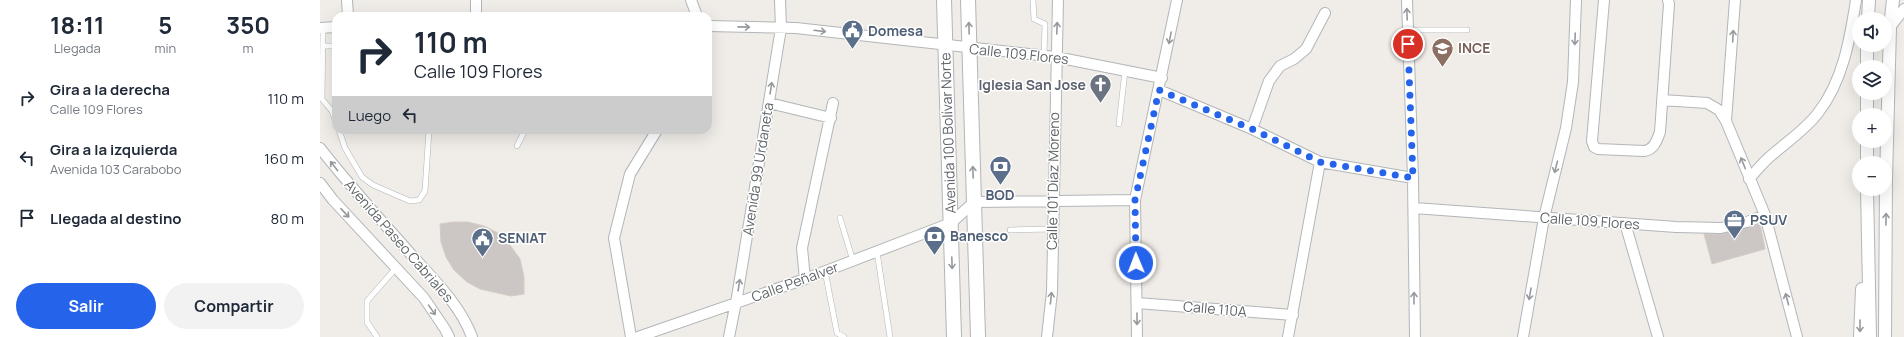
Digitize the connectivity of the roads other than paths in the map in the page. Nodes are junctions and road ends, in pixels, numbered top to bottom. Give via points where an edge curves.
1 (347, 0) edge
2 (476, 0) edge
3 (691, 0) edge
4 (780, 0) edge
5 (944, 0) edge
6 (968, 0) edge
7 (1033, 0) edge
8 (1058, 0) edge
9 (1178, 0) edge
10 (1407, 0) edge
11 (1576, 0) edge
12 (1604, 0) edge
13 (1668, 0) edge
14 (1735, 0) edge
15 (1856, 0) edge
16 (1869, 0) edge
17 (1893, 0) edge
18 (1904, 9) edge
19 (348, 12) edge
20 (476, 12) edge
21 (696, 12) edge
22 (1868, 12) edge
23 (1892, 12) edge
24 (1325, 13) dead end
25 (1892, 24) edge
26 (712, 26) edge
27 (332, 27) edge
28 (322, 28) edge
29 (781, 28) junction
30 (1408, 30) junction
31 (1467, 30) dead end
32 (945, 45) junction
33 (324, 46) junction
34 (332, 46) edge
35 (970, 48) junction
36 (1889, 52) edge
37 (1044, 55) junction
38 (1056, 56) junction
39 (1125, 70) junction
40 (1162, 78) junction
41 (1159, 90) junction
42 (1662, 100) junction
43 (768, 103) junction
44 (833, 103) dead end
45 (332, 109) edge
46 (831, 118) junction
47 (1726, 121) junction
48 (1119, 124) dead end
49 (1252, 129) junction
50 (340, 134) edge
51 (429, 134) edge
52 (523, 134) edge
53 (655, 134) edge
54 (517, 146) dead end
55 (320, 148) edge
56 (1320, 162) junction
57 (1413, 178) junction
58 (1750, 179) junction
59 (320, 183) edge
60 (1866, 196) edge
61 (1135, 200) junction
62 (1052, 201) junction
63 (974, 202) junction
64 (1414, 208) junction
65 (1765, 215) junction
66 (840, 218) dead end
67 (1544, 218) junction
68 (951, 223) junction
69 (1625, 223) junction
70 (1052, 229) junction
71 (1010, 230) dead end
72 (1885, 242) junction
73 (1867, 246) junction
74 (877, 252) junction
75 (853, 261) junction
76 (396, 268) junction
77 (825, 271) junction
78 (805, 279) junction
79 (1137, 303) junction
80 (734, 304) junction
81 (1292, 315) junction
82 (377, 337) edge
83 (449, 337) edge
84 (472, 337) edge
85 (631, 337) edge
86 (638, 337) edge
87 (729, 337) edge
88 (844, 337) edge
89 (890, 337) edge
90 (954, 337) edge
91 (978, 337) edge
92 (1047, 337) edge
93 (1136, 337) edge
94 (1288, 337) edge
95 (1414, 337) edge
96 (1523, 337) edge
97 (1658, 337) edge
98 (1797, 337) edge
99 (1860, 337) edge
100 (1870, 337) edge
101 (1885, 337) edge
102 (1894, 337) edge

1 - 19 street
2 - 20 street
3 - 21 street
4 - 29 street, Avenida 99 Urdaneta
5 - 32 main road, Avenida 100 Bolívar Norte
35 -> 6 main road, Avenida 100 Bolívar Norte
7 - 37 lane via 1034,19 1045,24
38 -> 8 street, Calle 101 Díaz Moreno
9 -> 40 street
30 -> 10 street
11 -> 67 street via 1573,82 1566,128
12 - 42 street via 1592,141 1594,147 1644,151 1651,149 1660,132
13 - 42 street
47 -> 14 street
15 - 58 street via 1844,60 1832,91 1818,113 1772,154
16 - 22 street
17 - 23 street
18 - 25 street
24 - 49 street via 1306,49 1280,66 1269,81
26 -> 29 street, Calle 109 Flores
27 - 28 street
28 - 33 lane
29 -> 32 street, Calle 109 Flores
43 -> 29 street, Avenida 99 Urdaneta
30 - 31 lane
30 - 57 street
32 - 35 street, Calle 109 Flores
32 - 68 main road, Avenida 100 Bolívar Norte
33 - 34 lane
33 - 45 lane via 322,99
35 - 37 street, Calle 109 Flores
63 -> 35 main road, Avenida 100 Bolívar Norte
72 -> 36 street
37 - 38 street, Calle 109 Flores
38 - 39 street, Calle 109 Flores
38 - 62 street, Calle 101 Díaz Moreno
39 - 40 street, Calle 109 Flores
39 - 48 lane
40 - 41 street
41 - 49 street
41 - 61 street
42 - 47 street via 1707,103 1715,106
43 - 46 street
80 -> 43 street, Avenida 99 Urdaneta
44 - 46 street
46 - 78 street via 802,248
58 -> 47 street
49 - 56 street
50 - 51 lane via 345,148 362,177 410,201 419,200 425,191
52 - 54 lane
53 - 85 street via 630,174 614,238
84 -> 55 street, Avenida Paseo Cabriales via 469,327 450,298
56 - 57 street
56 - 81 street
57 - 64 street
58 - 65 street
59 -> 76 street, Avenida Paseo Cabriales
60 - 73 street
61 - 62 street
61 - 79 street
62 - 63 street
62 - 70 street, Calle 101 Díaz Moreno
63 - 68 street
63 - 91 main road, Avenida 100 Bolívar Norte
64 - 67 street, Calle 109 Flores
95 -> 64 street
65 - 69 street, Calle 109 Flores via 1721,228
98 -> 65 street
66 - 75 lane
67 - 69 street, Calle 109 Flores
67 -> 96 street
68 - 74 street, Calle Peñalver
68 -> 90 main road, Avenida 100 Bolívar Norte
69 - 97 street
70 - 71 lane
92 -> 70 street, Calle 101 Díaz Moreno via 1052,292
72 - 101 street
72 - 102 street via 1892,270
73 -> 99 street via 1862,280
73 - 100 street
74 - 75 street, Calle Peñalver
74 - 89 lane
75 - 77 street, Calle Peñalver
76 - 82 lane via 367,301 367,322
76 -> 83 street, Avenida Paseo Cabriales via 424,298
77 - 78 street, Calle Peñalver
77 - 88 lane via 837,333
78 - 80 street, Calle Peñalver
79 - 81 street, Calle 110A
79 -> 93 street
80 - 86 street, Calle Peñalver
80 - 87 street, Avenida 99 Urdaneta
81 - 94 street

